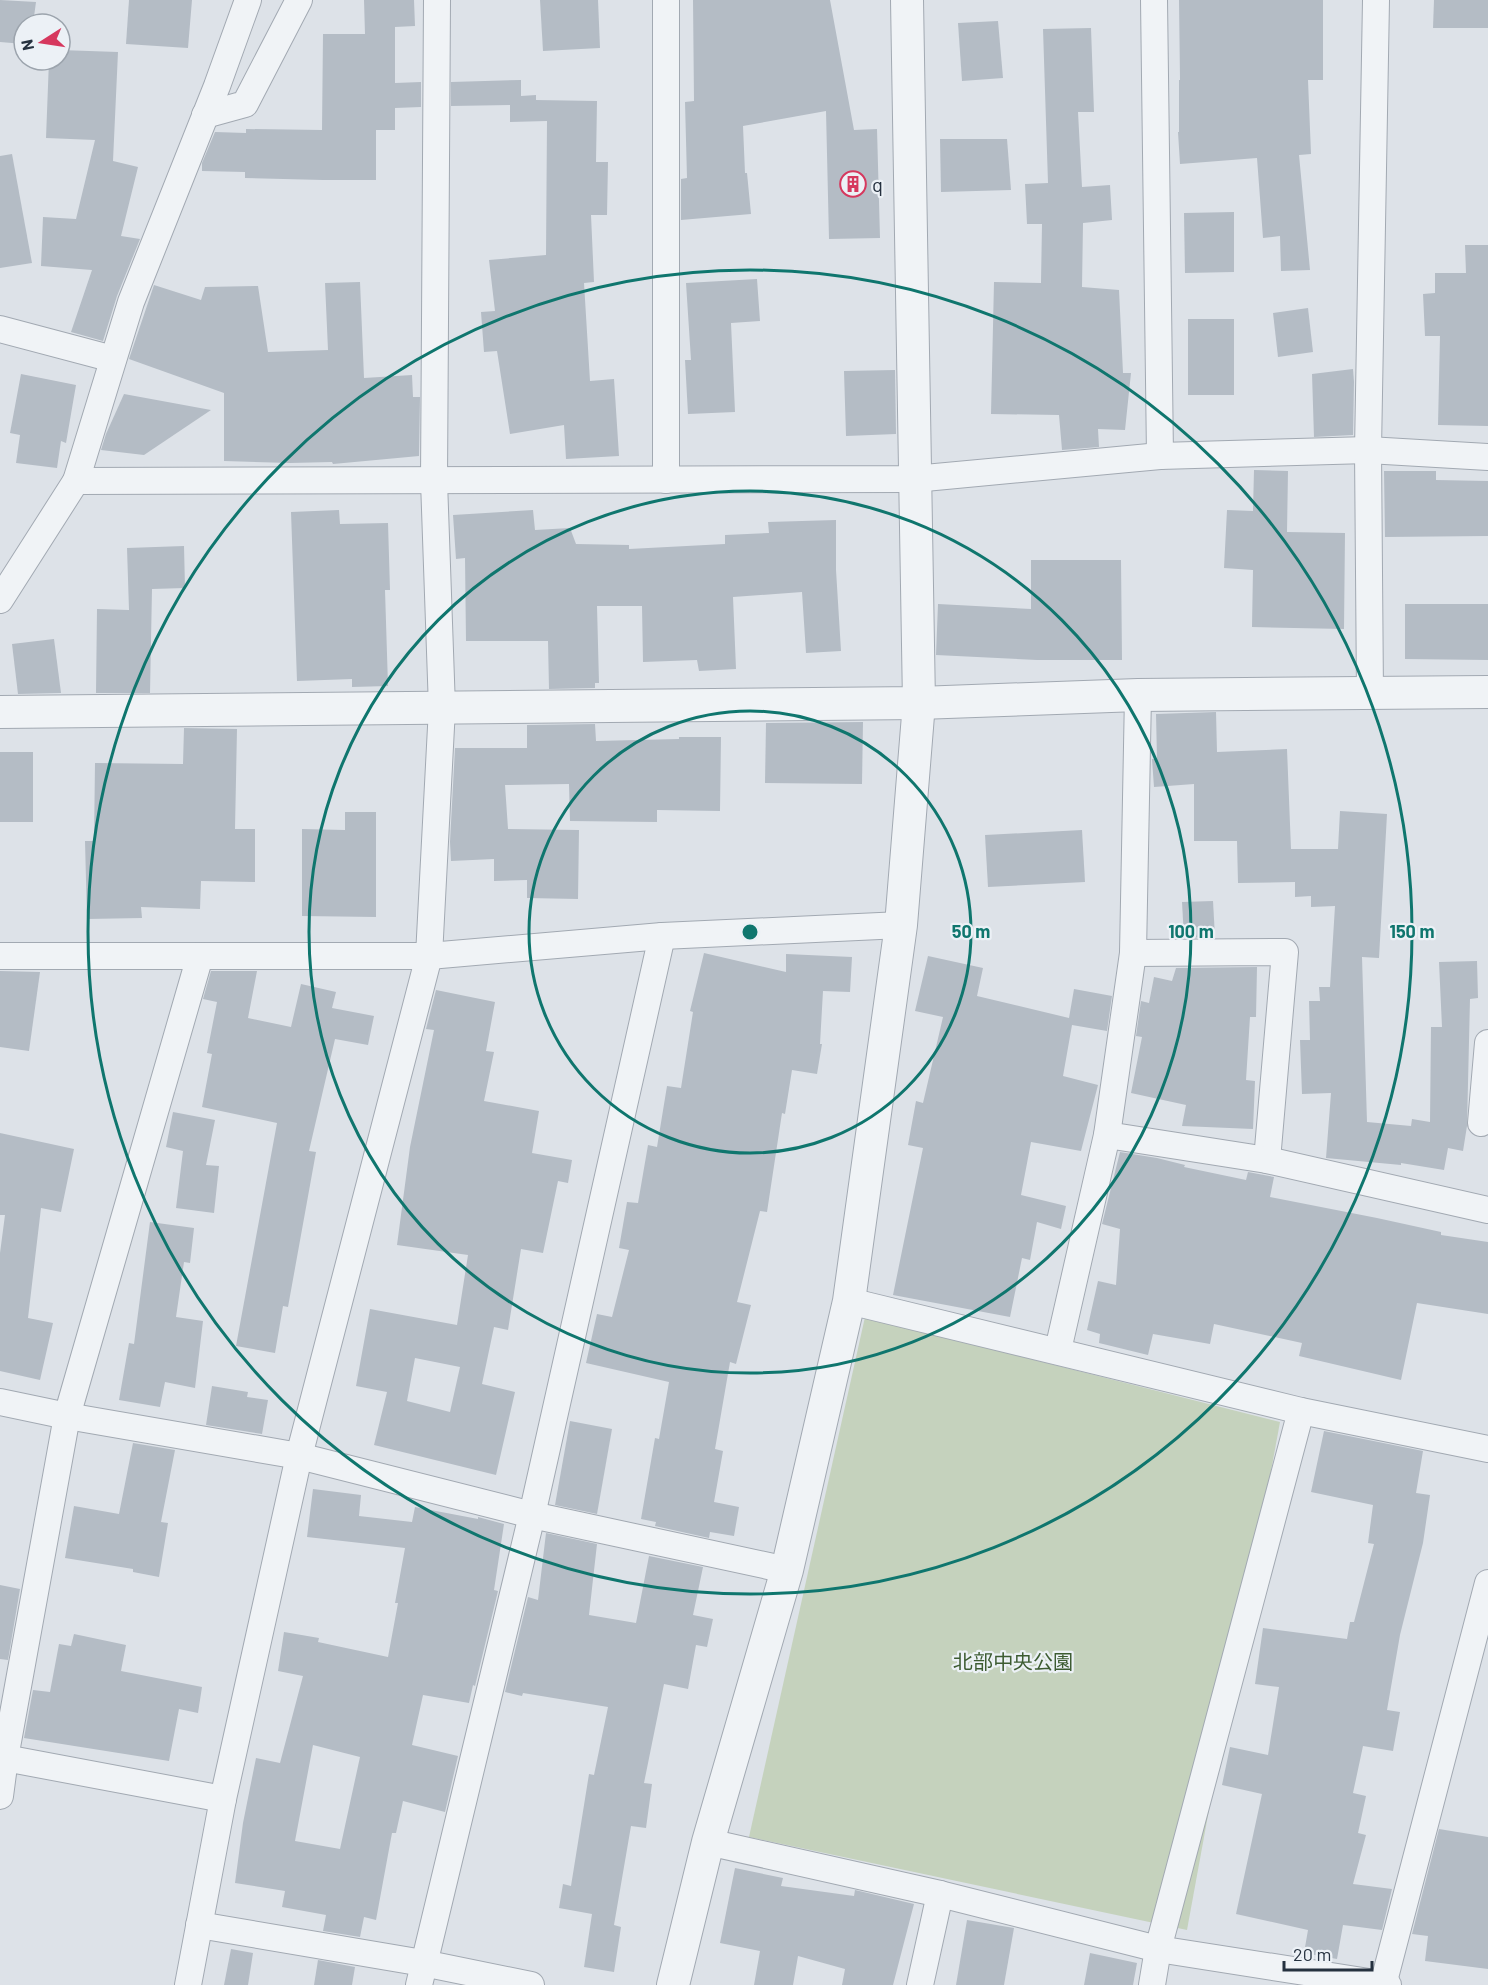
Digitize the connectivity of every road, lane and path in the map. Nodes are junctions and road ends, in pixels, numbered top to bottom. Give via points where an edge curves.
1 (248, 0) edge
2 (299, 0) edge
3 (437, 0) edge
4 (666, 0) edge
5 (907, 0) edge
6 (1154, 0) edge
7 (1376, 0) edge
8 (206, 115) junction
9 (0, 329) edge
10 (113, 359) junction
11 (1368, 450) junction
12 (1160, 456) junction
13 (1488, 457) edge
14 (914, 479) junction
15 (666, 480) junction
16 (76, 481) junction
17 (434, 481) junction
18 (0, 600) edge
19 (1488, 692) edge
20 (1138, 694) junction
21 (1370, 694) junction
22 (919, 703) junction
23 (442, 708) junction
24 (0, 712) edge
25 (900, 925) junction
26 (662, 936) junction
27 (1132, 953) junction
28 (0, 956) edge
29 (200, 956) junction
30 (429, 956) junction
31 (1488, 1043) edge
32 (1481, 1123) dead end
33 (1107, 1134) junction
34 (1267, 1160) junction
35 (1488, 1210) edge
36 (849, 1301) junction
37 (1058, 1350) junction
38 (0, 1402) edge
39 (1301, 1411) junction
40 (67, 1416) junction
41 (1488, 1449) edge
42 (299, 1456) junction
43 (532, 1515) junction
44 (787, 1570) junction
45 (1488, 1583) edge
46 (5, 1758) junction
47 (0, 1796) edge
48 (223, 1799) junction
49 (708, 1842) junction
50 (940, 1894) junction
51 (199, 1925) junction
52 (1158, 1949) junction
53 (421, 1974) edge
54 (188, 1985) edge
55 (531, 1985) edge
56 (673, 1985) edge
57 (920, 1985) edge
58 (1152, 1985) edge
59 (1385, 1985) edge

1 - 8 street
2 - 8 street via 245,104
3 - 17 street
4 - 15 street
5 - 14 street
6 - 12 street
7 - 11 street
8 - 10 street via 130,302
9 - 10 street
10 - 16 street
11 - 12 street
11 - 13 street
11 - 21 street
12 - 14 street
14 - 15 street
14 - 22 street
15 - 17 street
16 - 17 street
16 - 18 street
17 - 23 street
19 - 21 street
20 - 21 street
20 - 22 street
20 - 27 street
22 - 23 street
22 - 25 street
23 - 24 street
23 - 30 street
25 - 26 street
25 - 36 street
26 - 30 street
26 - 43 street
27 - 33 street
27 - 34 street via 1285,952
28 - 29 street
29 - 30 street
29 - 40 street
30 - 42 street
31 - 32 street
33 - 34 street
33 - 37 street
34 - 35 street
36 - 37 street
36 - 44 street
37 - 39 street
38 - 40 street
39 - 41 street
39 - 52 street
40 - 42 street
40 - 46 street
42 - 43 street
42 - 48 street
43 - 44 street
43 - 53 street
44 - 49 street
45 - 59 street
46 - 47 street
46 - 48 street
48 - 51 street
49 - 50 street
49 - 56 street
50 - 52 street
50 - 57 street
51 - 53 street
51 - 54 street
52 - 58 street
52 - 59 street
53 - 55 street

